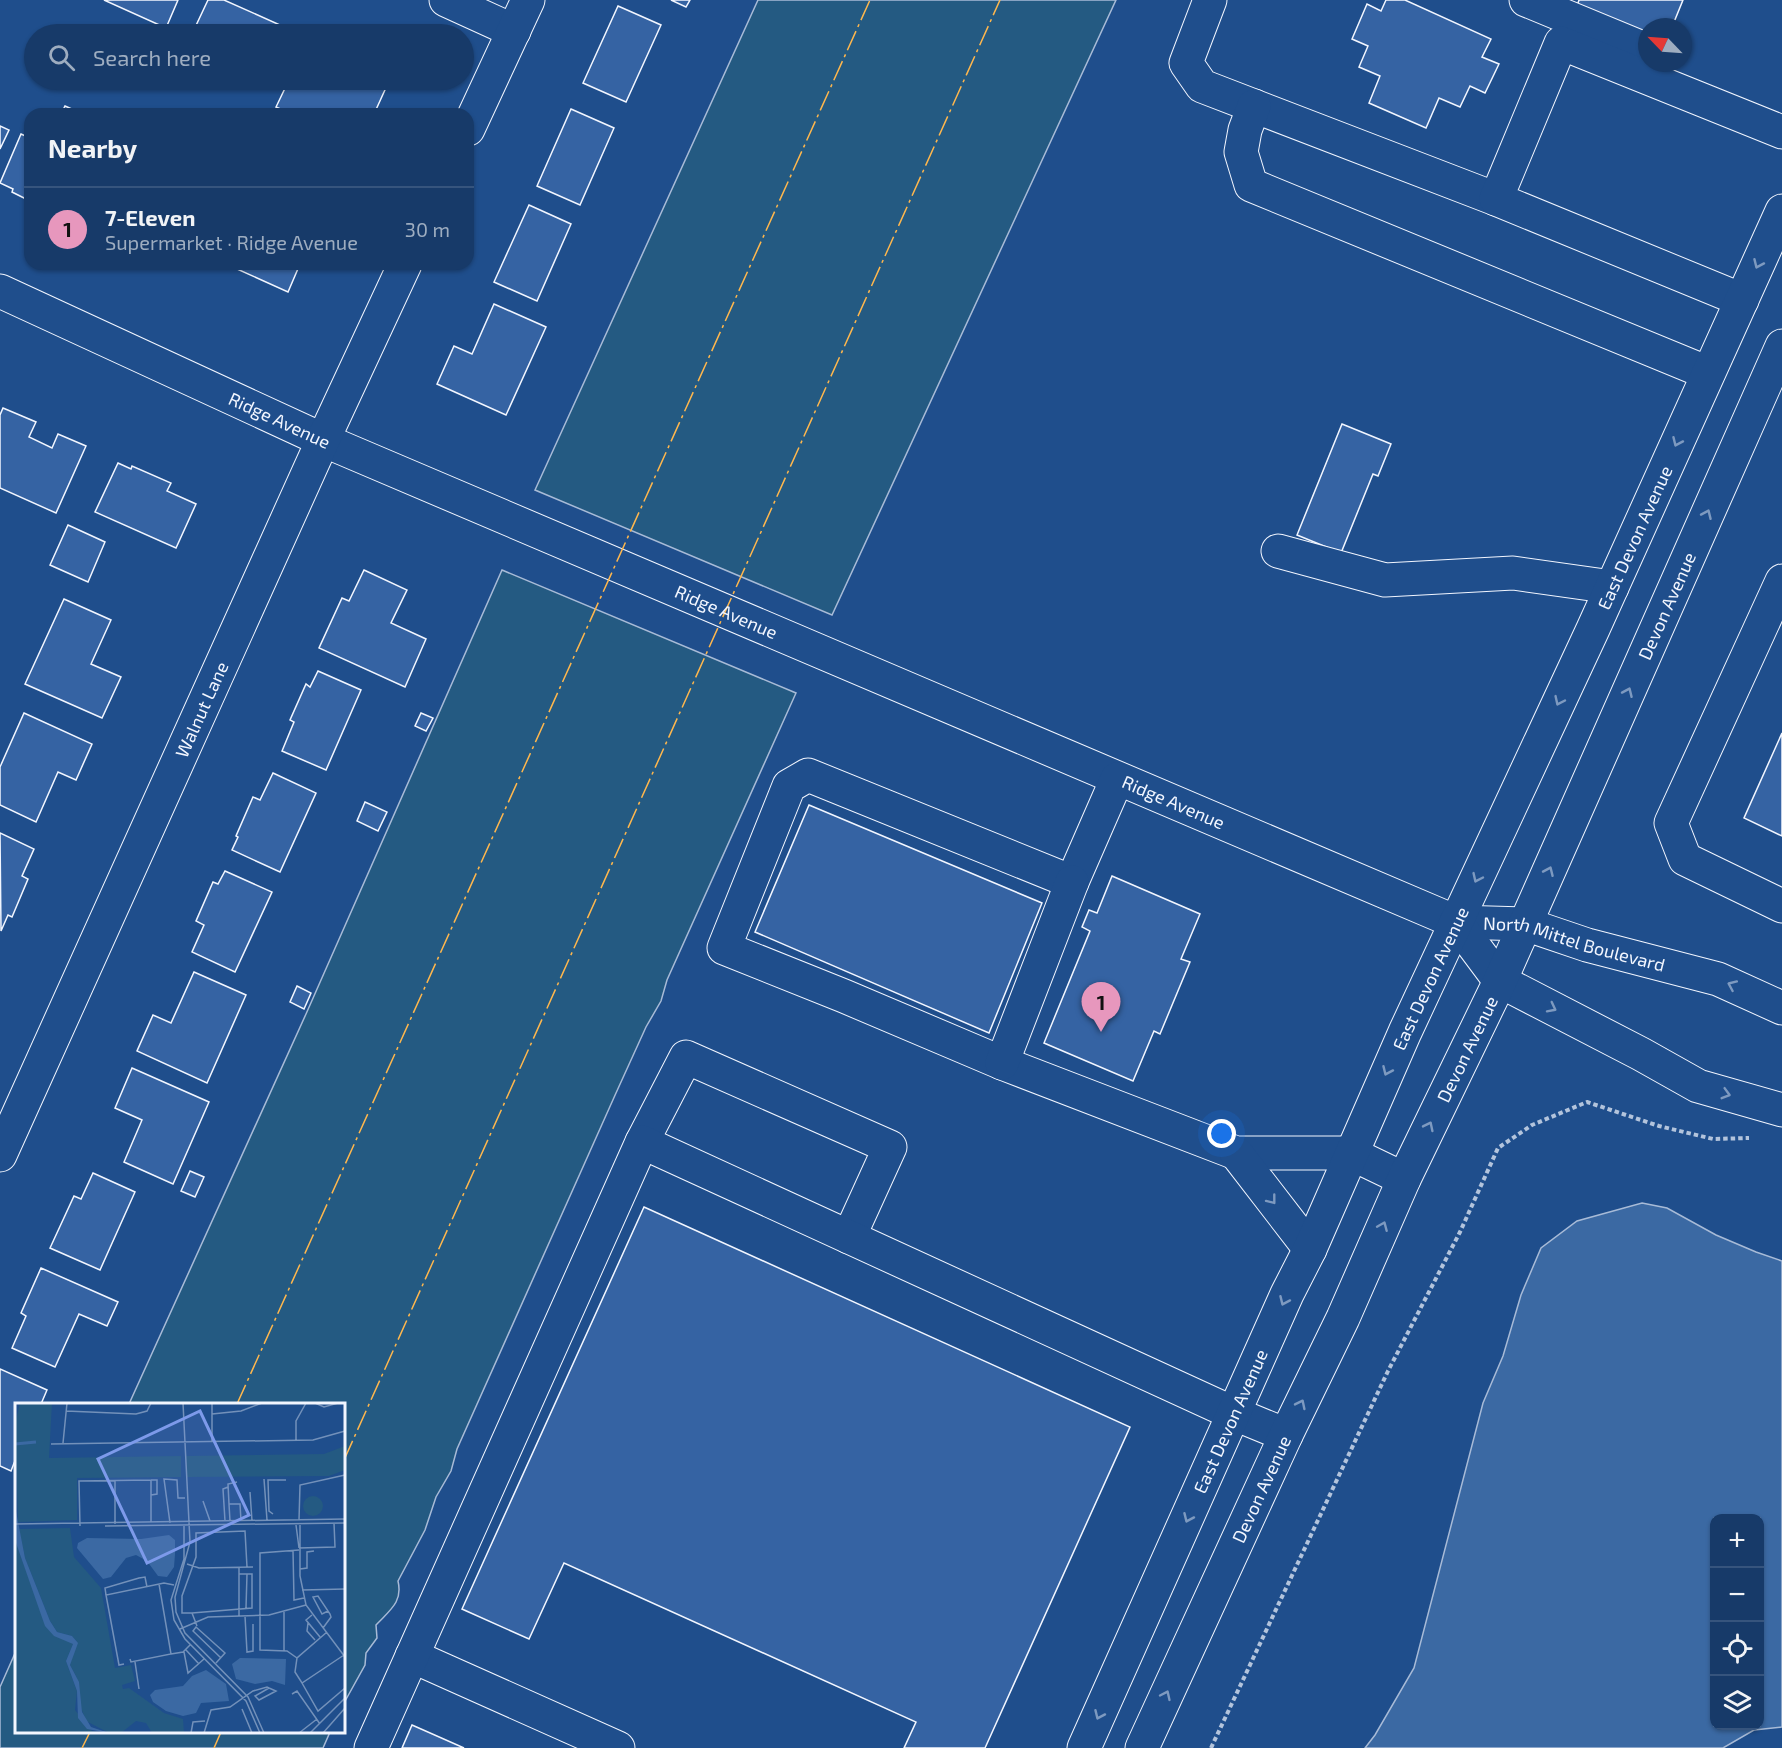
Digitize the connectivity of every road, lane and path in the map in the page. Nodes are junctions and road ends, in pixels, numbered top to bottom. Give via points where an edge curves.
1 (446, 0) edge
2 (528, 0) edge
3 (1210, 0) edge
4 (1526, 0) edge
5 (514, 31) junction
6 (1638, 46) edge
7 (1254, 106) junction
8 (474, 116) edge
9 (1782, 132) edge
10 (1496, 199) junction
11 (1782, 211) edge
12 (402, 270) edge
13 (0, 291) edge
14 (1742, 300) junction
15 (1782, 346) edge
16 (1708, 373) junction
17 (323, 440) junction
18 (1278, 551) dead end
19 (1782, 581) edge
20 (1612, 586) junction
21 (1117, 778) junction
22 (1072, 882) junction
23 (1782, 906) edge
24 (1456, 922) junction
25 (1525, 924) junction
26 (1500, 981) junction
27 (1782, 1008) edge
28 (1002, 1062) junction
29 (1782, 1110) edge
30 (1755, 1138) dead end
31 (642, 1142) junction
32 (1236, 1153) junction
33 (1350, 1153) junction
34 (0, 1155) edge
35 (1404, 1179) junction
36 (849, 1237) junction
37 (1310, 1249) junction
38 (1235, 1414) junction
39 (1286, 1435) junction
40 (412, 1656) junction
41 (370, 1748) edge
42 (618, 1748) edge
43 (1084, 1748) edge
44 (1142, 1748) edge
45 (1211, 1748) edge

1 - 5 street
2 - 5 street
3 - 7 street via 1186,63 1202,86
4 - 6 street
5 - 8 street
7 - 10 street
7 - 16 street via 1241,152 1251,185
9 - 10 street via 1562,43
10 - 14 street
11 -> 14 street, East Devon Avenue
12 - 17 street, Walnut Lane
13 - 17 street, Ridge Avenue
14 - 16 street, East Devon Avenue
25 -> 15 street, Devon Avenue
16 -> 20 street, East Devon Avenue
17 - 21 street, Ridge Avenue
17 - 34 street, Walnut Lane
18 - 20 street via 1385,580 1514,573
19 - 23 street via 1671,823 1685,859
20 -> 24 street, East Devon Avenue
21 - 22 street
21 - 24 street, Ridge Avenue
22 - 28 street
22 - 28 street via 808,775 789,786 724,948
24 - 25 street, North Mittel Boulevard
24 - 26 street, North Mittel Boulevard
24 -> 33 street, East Devon Avenue
25 - 26 street, Devon Avenue
27 -> 25 street, North Mittel Boulevard via 1718,979 1587,945
26 -> 29 street, North Mittel Boulevard via 1698,1086
35 -> 26 street, Devon Avenue
28 - 32 street
30 - 45 path via 1713,1139 1587,1102 1532,1125 1498,1148 1460,1232 1388,1371
31 - 36 street
31 - 36 street via 686,1056 890,1147
31 - 40 street
32 - 33 street
32 -> 37 street
33 - 35 street
33 - 37 street, East Devon Avenue
39 -> 35 street, Devon Avenue
36 - 38 street
37 -> 38 street, East Devon Avenue
38 - 39 street
38 -> 43 street, East Devon Avenue
44 -> 39 street, Devon Avenue
40 - 41 street
40 - 42 street

